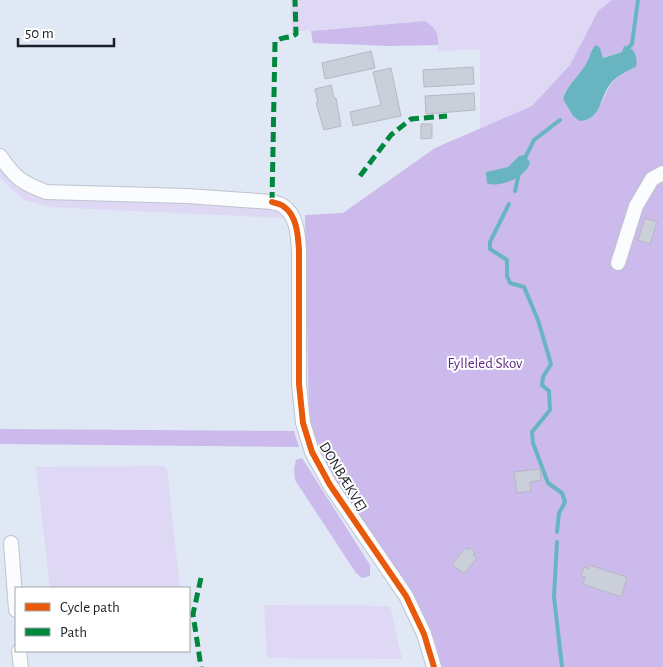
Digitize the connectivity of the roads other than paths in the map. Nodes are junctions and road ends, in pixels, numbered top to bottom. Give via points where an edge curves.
1 (0, 156) edge
2 (663, 173) edge
3 (618, 263) dead end
4 (11, 543) dead end
5 (15, 597) edge
6 (19, 652) edge
7 (21, 667) edge
8 (434, 667) edge

1 - 8 street, DONBÆKVEJ via 12,173 27,185 46,192 272,202 283,206 293,217 299,250 299,384 303,423 312,452 330,485 406,596 424,634
2 - 3 street via 652,179 636,206
4 - 5 street
6 - 7 street

